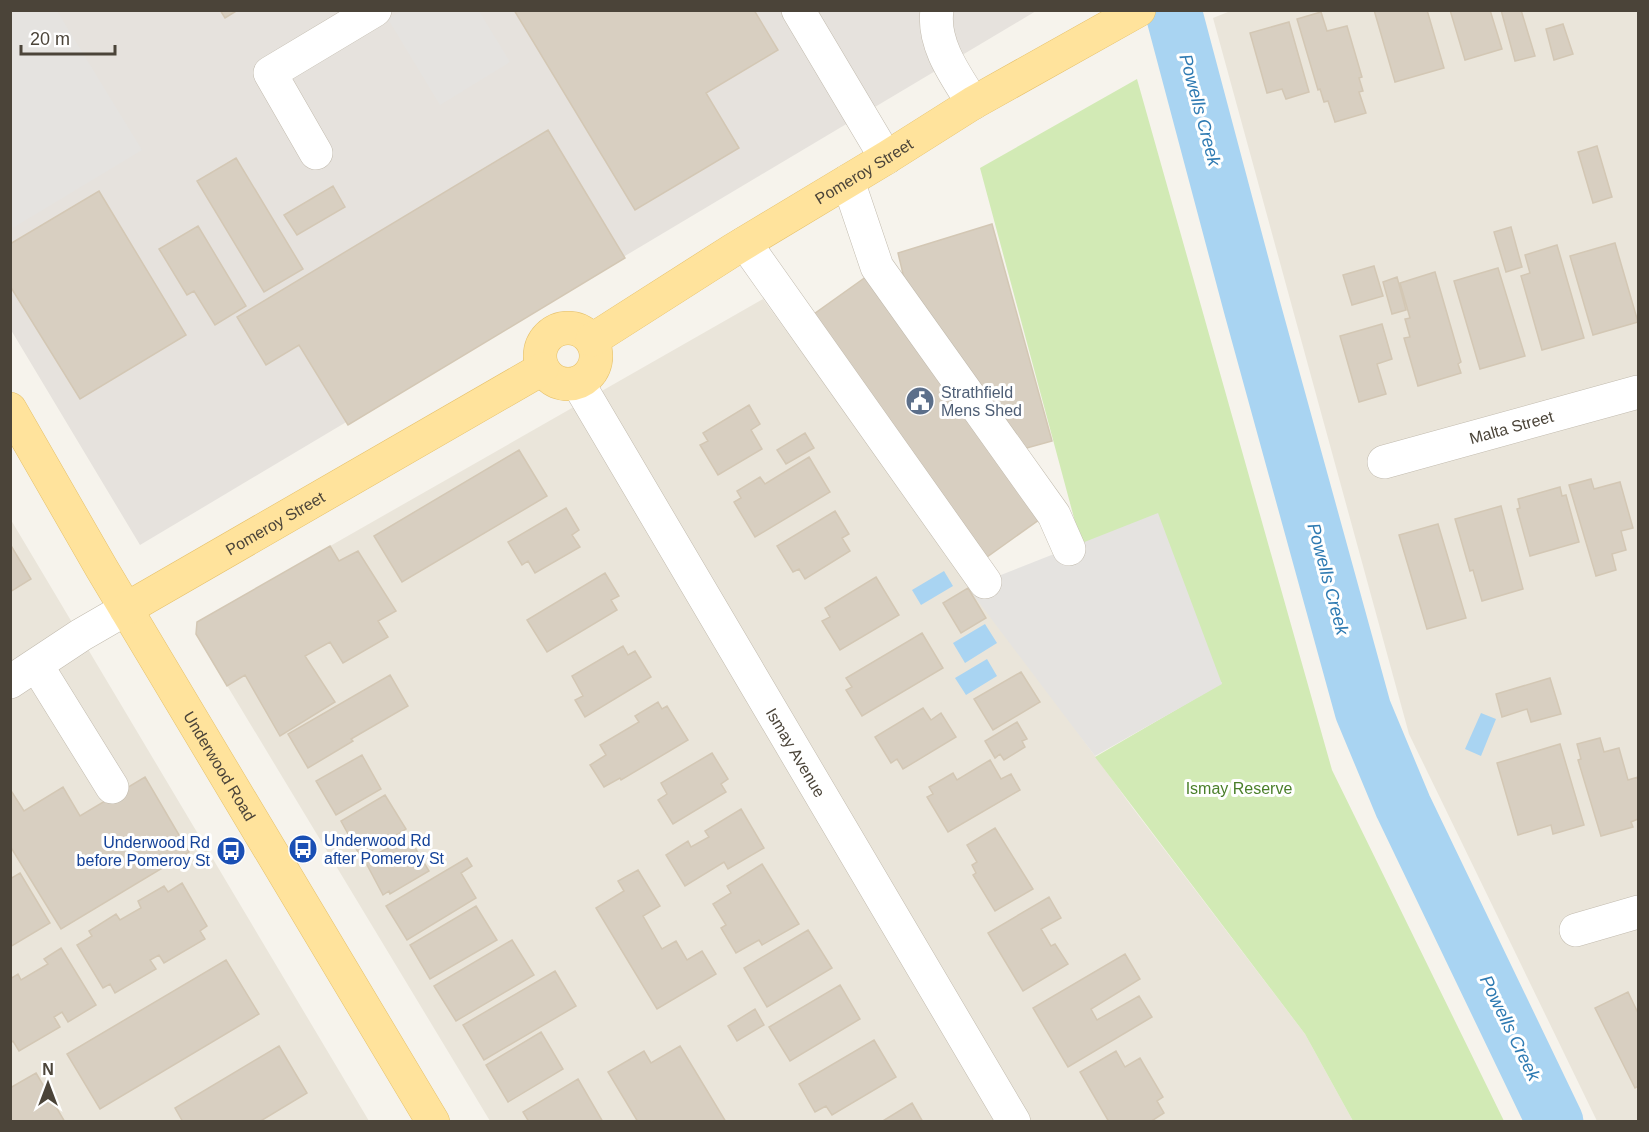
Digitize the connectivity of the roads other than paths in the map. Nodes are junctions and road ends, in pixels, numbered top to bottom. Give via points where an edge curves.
1 (375, 10) edge
2 (798, 10) edge
3 (937, 10) edge
4 (1137, 11) edge
5 (973, 103) junction
6 (315, 153) dead end
7 (886, 158) junction
8 (848, 182) junction
9 (745, 243) junction
10 (592, 340) junction
11 (542, 369) junction
12 (578, 383) junction
13 (1638, 392) edge
14 (10, 409) edge
15 (1384, 462) dead end
16 (1069, 549) dead end
17 (985, 582) dead end
18 (126, 609) junction
19 (24, 674) edge
20 (112, 788) dead end
21 (1638, 912) edge
22 (1576, 930) dead end
23 (433, 1122) edge
24 (1014, 1122) edge

1 - 6 street via 270,73
2 - 7 street
3 - 5 street via 935,22 943,50
4 - 5 main road, Pomeroy Street
5 - 7 main road, Pomeroy Street
7 - 8 main road, Pomeroy Street
8 - 9 main road, Pomeroy Street
8 - 16 street via 877,267 1054,515
9 - 10 main road, Pomeroy Street
9 - 17 street
10 - 11 main road via 576,329 558,329 543,342
10 - 12 main road via 596,360 587,377
11 - 12 main road via 561,384
11 - 18 main road, Pomeroy Street
12 - 24 street, Ismay Avenue
13 - 15 street, Malta Street
14 - 18 main road, Underwood Road
18 - 19 street, Pomeroy Street
18 - 23 main road, Underwood Road
19 - 20 street
21 - 22 street

